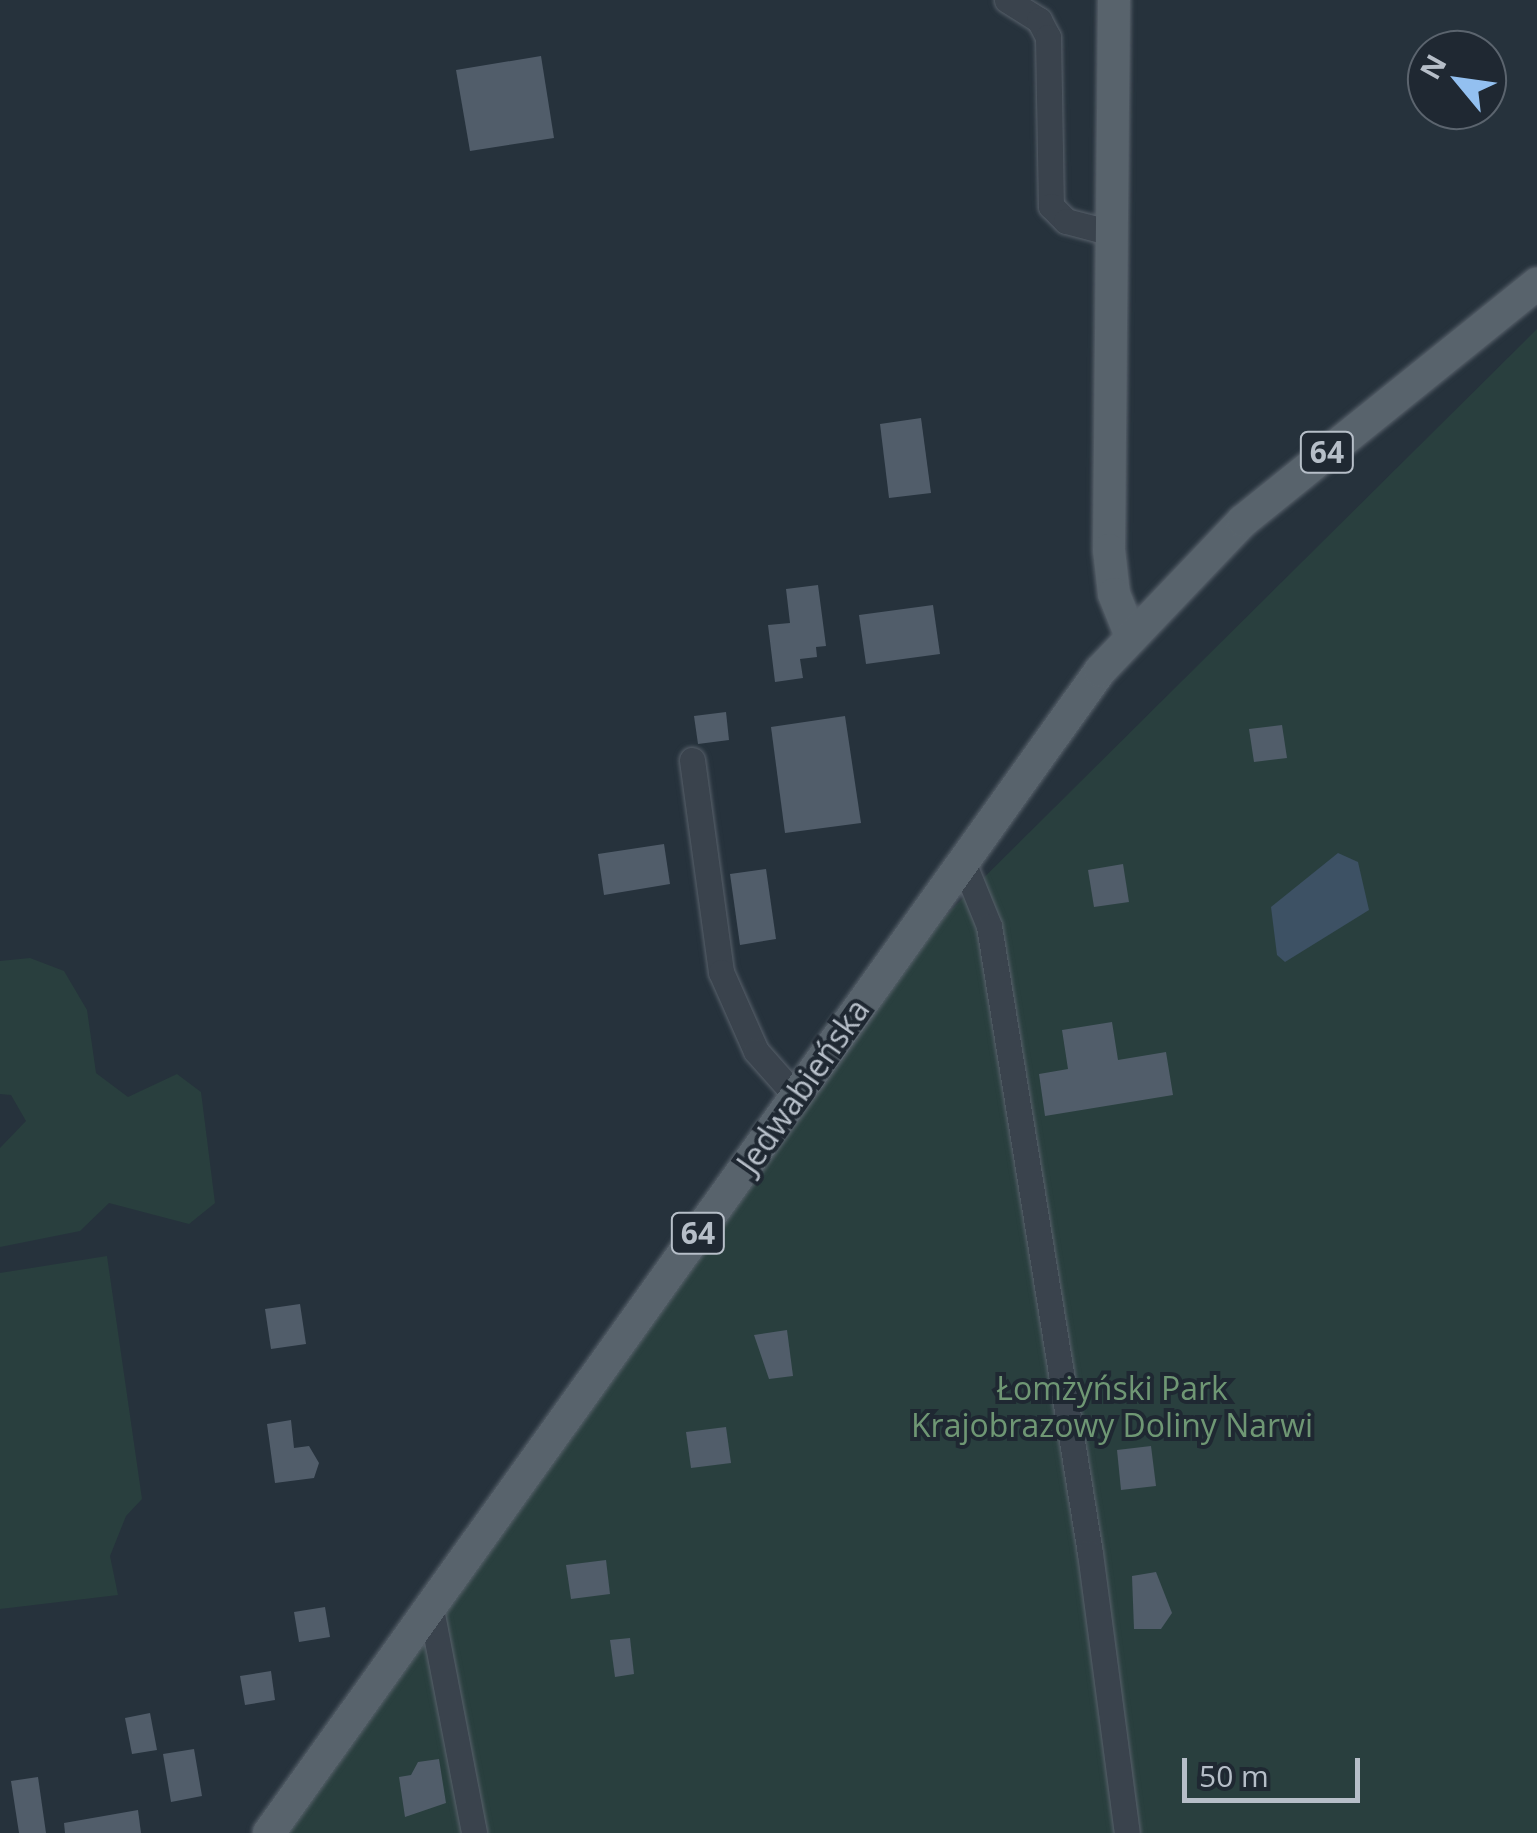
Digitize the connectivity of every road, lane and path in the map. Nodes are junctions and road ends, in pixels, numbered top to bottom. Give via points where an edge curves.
1 (1007, 0) edge
2 (1114, 0) edge
3 (1112, 233) junction
4 (1537, 284) edge
5 (1130, 634) junction
6 (692, 760) dead end
7 (964, 862) junction
8 (796, 1096) junction
9 (431, 1609) junction
10 (269, 1833) edge
11 (474, 1833) edge
12 (1127, 1833) edge

1 - 3 lane via 1039,20 1048,38 1051,206 1066,221
2 - 3 main road
3 - 5 main road via 1109,550 1118,607
4 - 5 main road, 64 via 1243,521
5 - 7 main road, Jedwabieńska / 64
6 - 8 lane via 721,972 756,1052
7 - 8 main road, Jedwabieńska / 64
7 - 12 lane via 988,926 1090,1553
8 - 9 main road, Jedwabieńska / 64
9 - 10 main road, Jedwabieńska / 64
9 - 11 lane

